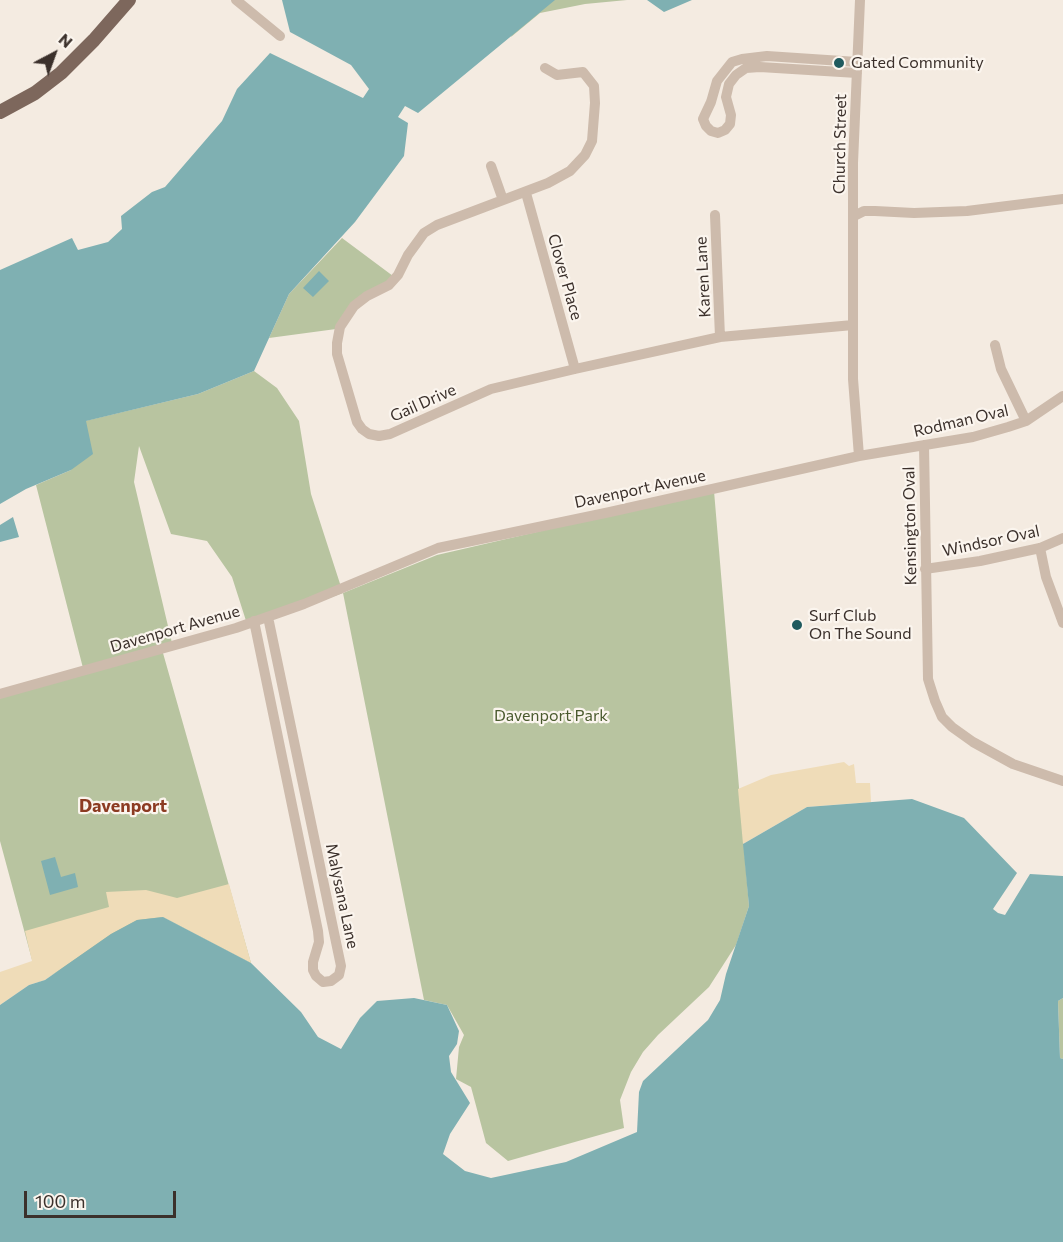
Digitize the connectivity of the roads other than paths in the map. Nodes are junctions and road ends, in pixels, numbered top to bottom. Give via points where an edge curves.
1 (129, 0) edge
2 (236, 0) edge
3 (860, 0) edge
4 (280, 36) dead end
5 (545, 68) dead end
6 (857, 68) junction
7 (0, 112) edge
8 (491, 166) dead end
9 (526, 193) junction
10 (1063, 199) edge
11 (503, 200) junction
12 (715, 215) dead end
13 (854, 216) junction
14 (853, 325) junction
15 (720, 337) junction
16 (995, 345) dead end
17 (575, 369) junction
18 (1063, 396) edge
19 (1026, 421) junction
20 (924, 445) junction
21 (859, 456) junction
22 (1063, 538) edge
23 (1040, 548) junction
24 (925, 569) junction
25 (268, 617) junction
26 (254, 621) junction
27 (1063, 622) edge
28 (0, 694) edge
29 (1063, 781) edge

1 - 7 main road via 61,73
2 - 4 street
3 - 6 street, Church Street
5 - 9 street, Gail Drive via 557,75 583,72 594,86 592,141 570,171
6 - 6 street via 767,56 732,62 717,81 703,119 711,131 725,130 731,115 726,97 729,84 746,68
6 - 13 street, Church Street
8 - 11 street
9 - 11 street, Gail Drive
9 - 17 street, Clover Place
10 - 13 street via 967,211 864,211
11 - 17 street, Gail Drive via 424,233 389,285 367,296 344,319 337,354 357,422 369,434 390,434 491,389
12 - 15 street, Karen Lane
13 - 14 street
14 - 15 street, Gail Drive
14 - 21 street
15 - 17 street, Gail Drive
16 - 19 street via 1001,369
18 - 19 street, Rodman Oval
19 - 20 street, Rodman Oval via 973,437
20 - 21 street, Rodman Oval
20 - 24 street, Kensington Oval
21 - 25 street, Davenport Avenue via 438,548
22 - 23 street, Windsor Oval
23 - 24 street, Windsor Oval
23 - 27 street
24 - 29 street, Kensington Oval via 928,679 942,717 973,742 1013,764
25 - 26 street, Davenport Avenue
25 - 26 street, Malysana Lane via 341,966 339,975 331,981 323,982 313,970 318,931
26 - 28 street, Davenport Avenue

